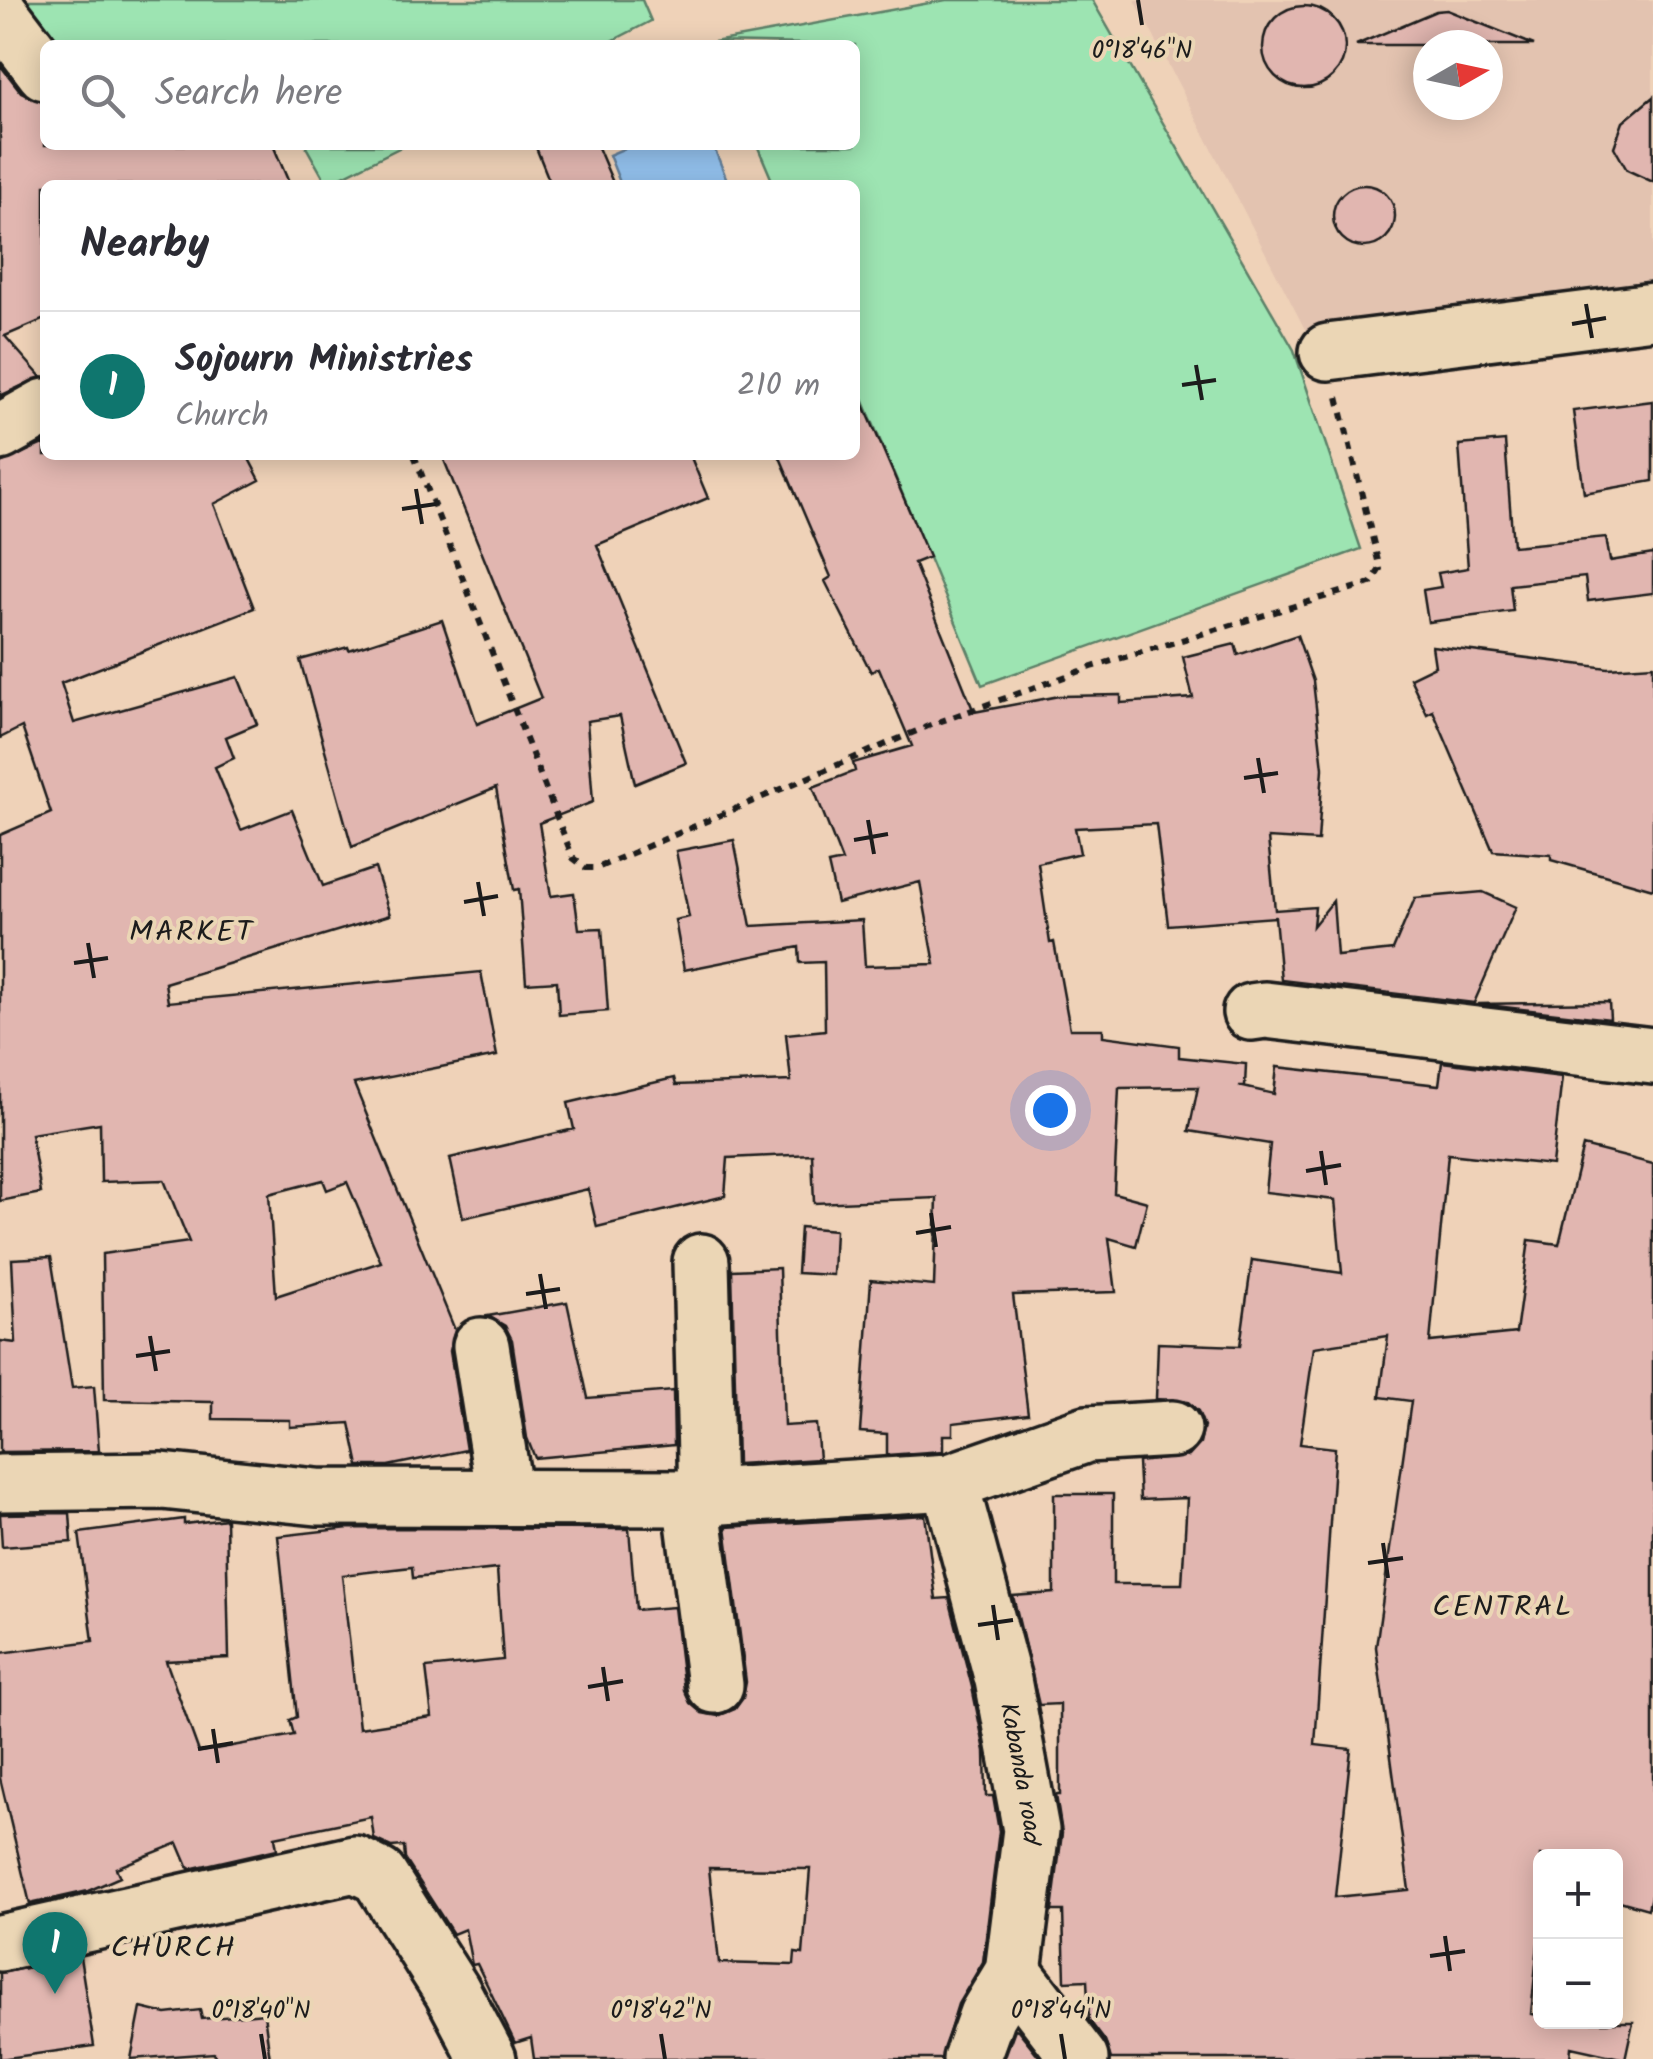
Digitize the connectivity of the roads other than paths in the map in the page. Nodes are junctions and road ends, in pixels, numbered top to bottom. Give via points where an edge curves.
1 (0, 13) edge
2 (40, 65) edge
3 (1653, 311) edge
4 (1328, 352) road end
5 (40, 411) edge
6 (0, 432) edge
7 (1251, 1012) dead end
8 (1653, 1056) edge
9 (702, 1262) dead end
10 (481, 1346) dead end
11 (1173, 1429) dead end
12 (0, 1482) edge
13 (950, 1482) junction
14 (505, 1496) junction
15 (699, 1497) junction
16 (715, 1685) dead end
17 (0, 1943) edge
18 (1012, 1972) junction
19 (488, 2059) edge
20 (971, 2059) edge
21 (1080, 2059) edge

1 - 2 street
3 - 4 street
5 - 6 street
7 - 8 street
9 - 15 street
10 - 14 street
11 - 13 street via 1087,1434
12 - 14 street via 162,1481 317,1497
13 - 15 street
13 - 18 street, Kabanda road via 1010,1712 1031,1830
14 - 15 street
15 - 16 street
17 - 19 street via 368,1866 452,1991
18 - 20 street, Kabanda road
18 - 21 street

